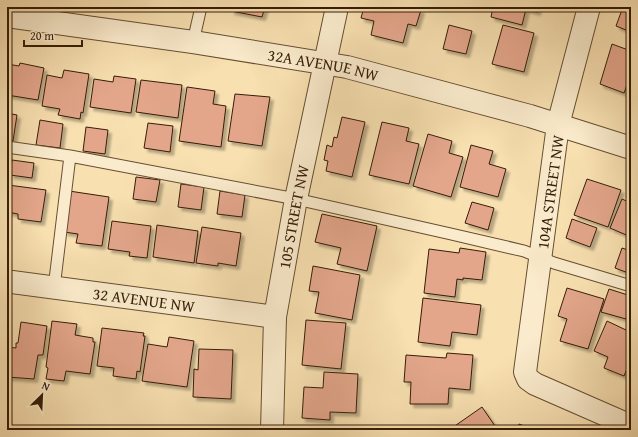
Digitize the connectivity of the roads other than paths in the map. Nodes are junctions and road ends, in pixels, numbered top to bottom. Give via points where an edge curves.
1 (202, 7) edge
2 (337, 7) edge
3 (590, 7) edge
4 (63, 15) edge
5 (7, 16) edge
6 (193, 42) junction
7 (326, 63) junction
8 (558, 125) junction
9 (7, 147) edge
10 (631, 148) edge
11 (70, 156) junction
12 (296, 199) junction
13 (541, 258) junction
14 (12, 282) dead end
15 (631, 286) edge
16 (54, 288) junction
17 (275, 317) junction
18 (631, 426) edge
19 (272, 430) edge

1 - 6 lane
2 - 7 street, 105 STREET NW
3 - 8 street, 104A STREET NW
4 - 5 street, 32A AVENUE NW
4 - 6 street, 32A AVENUE NW
6 - 7 street, 32A AVENUE NW
7 - 8 street, 32A AVENUE NW
7 - 12 street, 105 STREET NW
8 - 10 street, 32A AVENUE NW
8 - 13 street, 104A STREET NW
9 - 11 lane
11 - 12 lane
11 - 16 lane
12 - 13 lane via 524,251
12 - 17 street, 105 STREET NW
13 - 15 lane
13 - 18 street, 104A STREET NW via 525,367 528,379
14 - 16 street, 32 AVENUE NW
16 - 17 street, 32 AVENUE NW
17 - 19 street, 105 STREET NW

